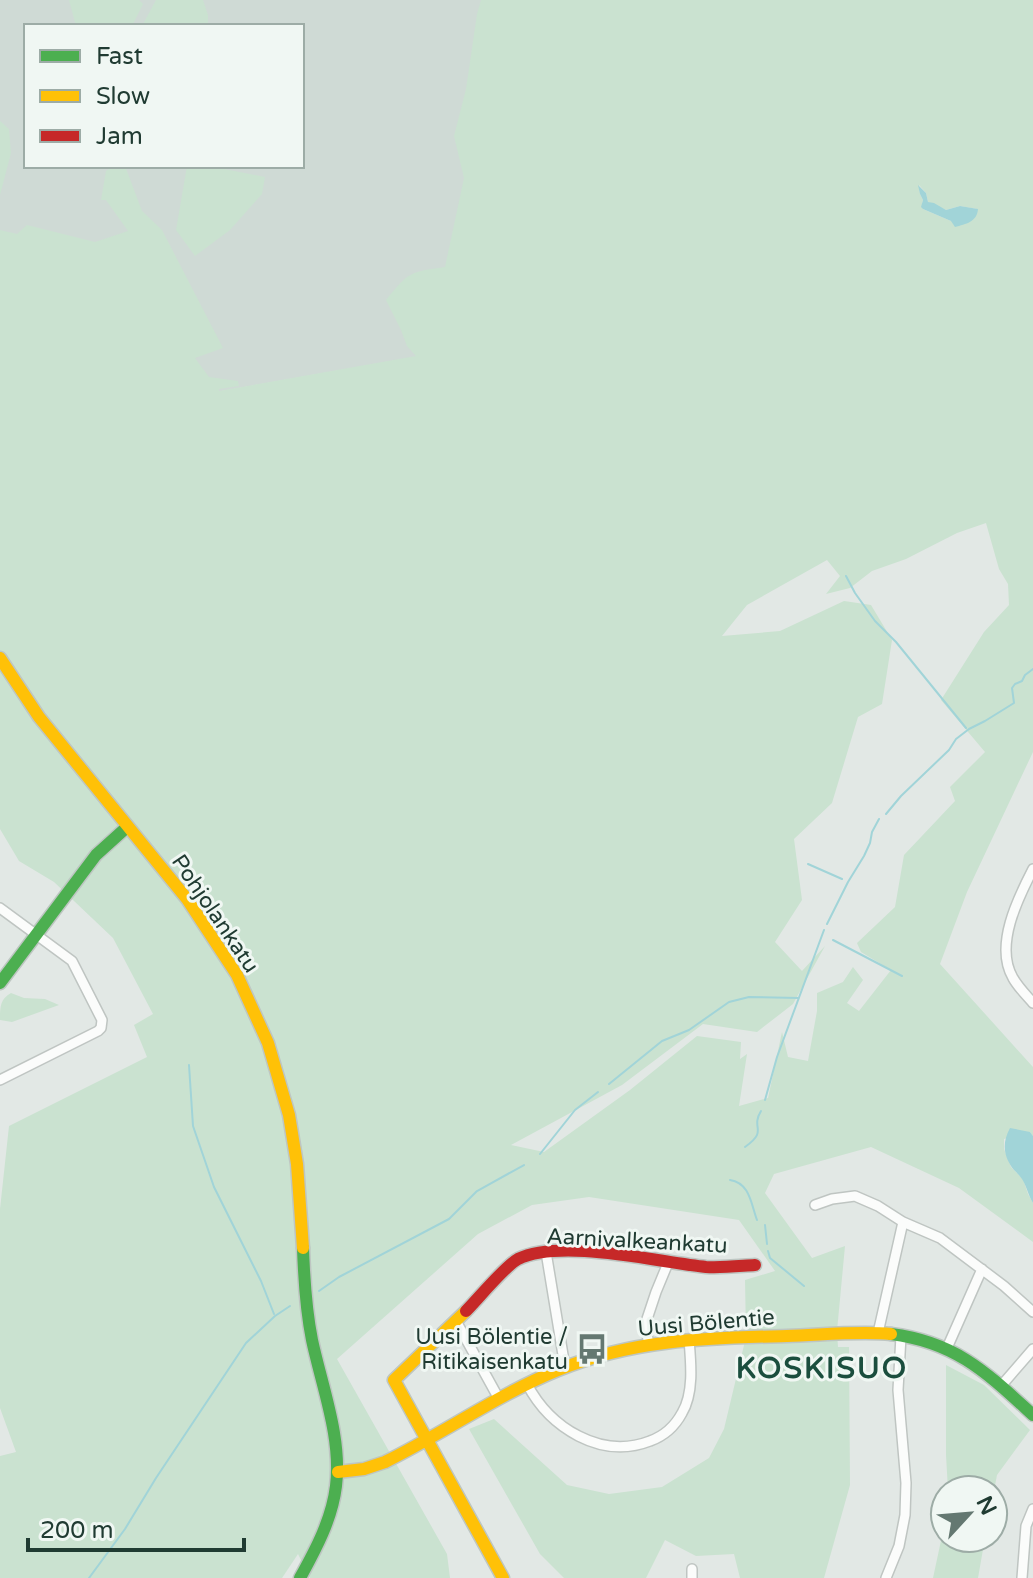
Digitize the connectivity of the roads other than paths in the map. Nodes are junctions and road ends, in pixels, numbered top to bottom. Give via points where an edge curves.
1 (0, 658) edge
2 (127, 827) junction
3 (1033, 869) edge
4 (0, 908) edge
5 (35, 934) junction
6 (0, 983) edge
7 (1033, 1003) edge
8 (0, 1080) edge
9 (815, 1205) dead end
10 (903, 1222) junction
11 (546, 1252) junction
12 (668, 1263) junction
13 (755, 1265) dead end
14 (982, 1269) junction
15 (1033, 1312) edge
16 (456, 1321) junction
17 (878, 1333) junction
18 (901, 1336) junction
19 (689, 1340) junction
20 (649, 1344) junction
21 (947, 1348) junction
22 (1033, 1349) edge
23 (565, 1367) junction
24 (527, 1384) junction
25 (1001, 1386) junction
26 (499, 1399) junction
27 (1033, 1415) edge
28 (426, 1439) junction
29 (338, 1472) junction
30 (1033, 1509) edge
31 (300, 1578) edge
32 (503, 1578) edge
33 (886, 1578) edge
34 (1022, 1578) edge

1 - 2 street, Pohjolankatu via 39,717
2 - 5 street via 96,855
2 - 29 street, Pohjolankatu via 225,955 275,1066 291,1124 309,1319
3 - 7 street via 1006,942 1011,975
4 - 5 street
5 - 6 street
5 - 8 street via 72,961 102,1025
9 - 10 street via 855,1196
10 - 14 street via 940,1238
10 - 17 street
11 - 12 street, Aarnivalkeankatu via 613,1254
11 - 16 street, Aarnivalkeankatu via 514,1261
11 - 23 street
12 - 13 street, Aarnivalkeankatu
12 - 20 street via 645,1325
14 - 15 street
14 - 21 street
16 - 26 street
16 - 28 street, Aarnivalkeankatu via 394,1380
17 - 18 street, Uusi Bölentie
17 - 19 street, Uusi Bölentie
18 - 21 street, Uusi Bölentie
18 - 33 street via 898,1390 905,1515
19 - 20 street, Uusi Bölentie
19 - 24 street via 690,1389 684,1411 671,1429 640,1445 611,1447 580,1437 560,1424
20 - 23 street, Uusi Bölentie
21 - 25 street, Uusi Bölentie
22 - 25 street
23 - 24 street, Uusi Bölentie
24 - 26 street, Uusi Bölentie
25 - 27 street, Uusi Bölentie
26 - 28 street, Uusi Bölentie
28 - 29 street, Uusi Bölentie via 371,1468
28 - 32 street
29 - 31 street, Pohjolankatu via 328,1517
30 - 34 street via 1026,1526

